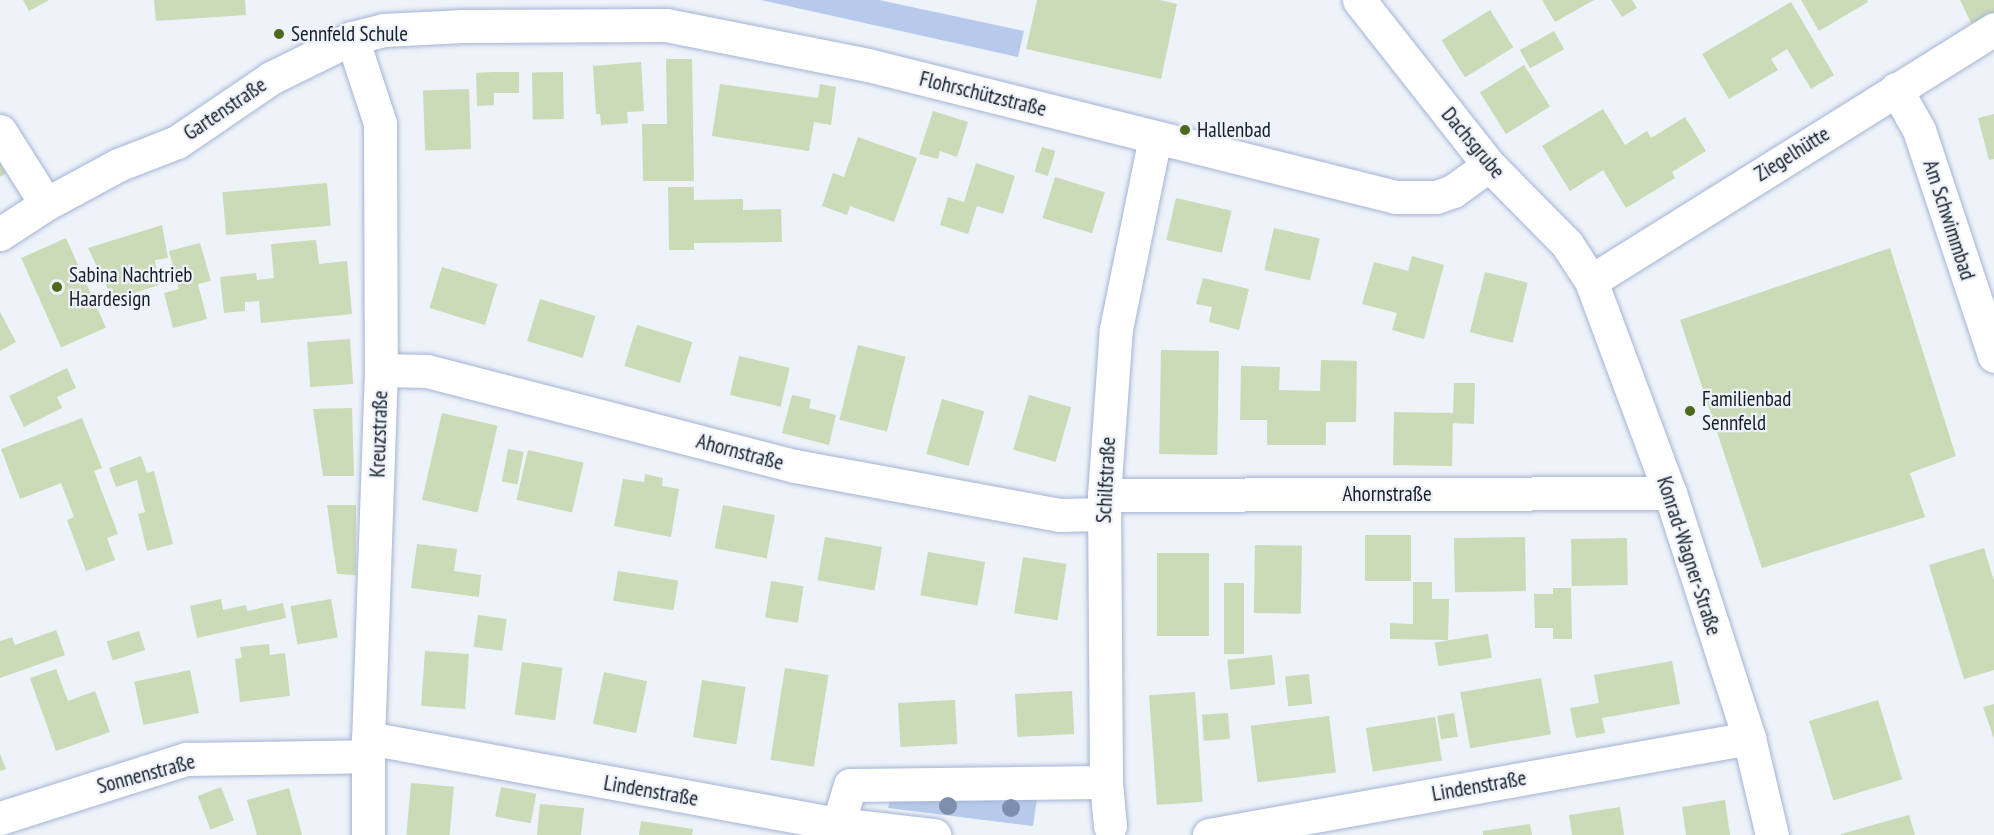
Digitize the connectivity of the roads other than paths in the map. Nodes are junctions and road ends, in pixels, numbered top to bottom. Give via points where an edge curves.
1 (1359, 0) edge
2 (464, 13) edge
3 (1994, 29) edge
4 (352, 38) junction
5 (1896, 89) junction
6 (0, 131) edge
7 (1155, 138) junction
8 (1489, 165) junction
9 (46, 204) junction
10 (0, 234) edge
11 (1590, 281) junction
12 (1994, 356) edge
13 (381, 370) junction
14 (1670, 493) junction
15 (1103, 505) junction
16 (1749, 738) junction
17 (368, 747) junction
18 (1106, 782) junction
19 (0, 818) edge
20 (836, 830) edge
21 (1112, 832) edge
22 (368, 835) edge
23 (934, 835) edge
24 (1209, 835) edge
25 (1772, 835) edge

1 - 8 street, Dachsgrube
2 - 4 street, Gartenstraße
2 - 7 street, Flohrschützstraße via 666,25 868,65
3 - 5 street, Ziegelhütte
4 - 9 street, Gartenstraße via 271,78 177,142 118,165
4 - 13 street, Kreuzstraße via 380,123
5 - 11 street, Ziegelhütte
5 - 12 street, Am Schwimmbad via 1919,130
6 - 9 street
7 - 8 street, Flohrschützstraße via 1414,199 1453,191
7 - 15 street, Schilfstraße via 1116,328
8 - 11 street, Dachsgrube via 1567,244
9 - 10 street, Gartenstraße
11 - 14 street, Konrad-Wagner-Straße
13 - 15 street, Ahornstraße via 427,371 795,466 1060,515
13 - 17 street, Kreuzstraße
14 - 15 street, Ahornstraße
14 - 16 street, Konrad-Wagner-Straße
15 - 18 street, Schilfstraße
16 - 24 street, Lindenstraße
16 - 25 street, Konrad-Wagner-Straße
17 - 19 street, Sonnenstraße via 186,759
17 - 20 street, Lindenstraße
17 - 22 street, Kreuzstraße
18 - 20 street via 850,785
18 - 21 street, Schilfstraße
20 - 23 street, Lindenstraße

